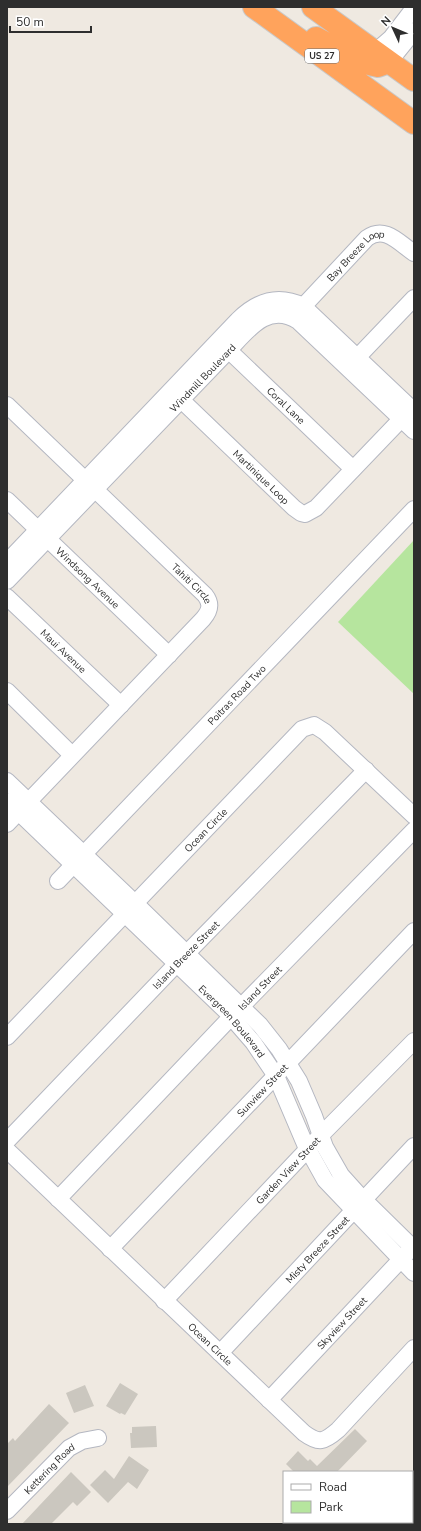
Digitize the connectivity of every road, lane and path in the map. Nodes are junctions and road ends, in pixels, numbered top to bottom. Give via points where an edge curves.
1 (254, 7) edge
2 (268, 7) edge
3 (312, 7) edge
4 (414, 8) edge
5 (414, 31) edge
6 (382, 57) junction
7 (414, 80) edge
8 (414, 123) edge
9 (414, 253) edge
10 (414, 298) edge
11 (298, 312) junction
12 (224, 345) junction
13 (352, 362) junction
14 (176, 395) junction
15 (7, 405) edge
16 (410, 410) edge
17 (414, 431) edge
18 (353, 469) junction
19 (90, 485) junction
20 (7, 500) edge
21 (414, 509) edge
22 (43, 534) junction
23 (7, 562) edge
24 (7, 581) edge
25 (7, 597) edge
26 (169, 655) junction
27 (7, 692) edge
28 (121, 705) junction
29 (72, 755) junction
30 (366, 770) junction
31 (7, 782) edge
32 (18, 805) edge
33 (414, 816) edge
34 (7, 824) edge
35 (414, 830) edge
36 (78, 859) junction
37 (58, 881) dead end
38 (130, 909) junction
39 (414, 931) edge
40 (182, 959) junction
41 (237, 1012) junction
42 (7, 1037) edge
43 (414, 1041) edge
44 (287, 1062) junction
45 (276, 1076) junction
46 (321, 1135) junction
47 (7, 1141) edge
48 (414, 1146) edge
49 (7, 1150) edge
50 (308, 1150) junction
51 (58, 1199) junction
52 (358, 1205) junction
53 (413, 1247) edge
54 (110, 1249) junction
55 (401, 1259) junction
56 (414, 1273) edge
57 (164, 1301) junction
58 (414, 1348) edge
59 (220, 1353) junction
60 (269, 1400) junction
61 (98, 1438) dead end
62 (7, 1511) edge

1 - 8 highway, US 27
2 - 6 highway via 318,39 361,62 378,66
3 - 6 highway
4 - 6 street via 390,38
5 - 6 street
6 - 7 highway
9 - 11 street, Bay Breeze Loop via 388,235 372,235
10 - 13 street
11 - 12 street, Windmill Boulevard via 266,317
11 - 13 street via 304,326
12 - 14 street, Windmill Boulevard
12 - 18 street, Coral Lane
13 - 16 street
14 - 18 street, Martinique Loop via 301,513 312,511
14 - 19 street, Windmill Boulevard
15 - 19 street, Tahiti Circle
16 - 17 street
16 - 18 street
19 - 22 street, Windmill Boulevard
19 - 26 street, Tahiti Circle via 208,598 210,607 207,615
20 - 22 street, Windsong Avenue
21 - 36 street, Poitras Road Two
22 - 23 street, Windmill Boulevard
22 - 24 street, Windmill Boulevard
22 - 26 street, Windsong Avenue
25 - 28 street, Maui Avenue
26 - 28 street, Tahiti Circle
27 - 29 street
28 - 29 street, Tahiti Circle
29 - 32 street, Tahiti Circle
30 - 33 street, Ocean Circle
30 - 38 street, Ocean Circle via 326,732 314,725 302,729
30 - 40 street, Island Breeze Street
31 - 32 street, Evergreen Boulevard
32 - 34 street, Tahiti Circle
32 - 36 street, Evergreen Boulevard
35 - 41 street, Island Street
36 - 37 street, Poitras Road Two
36 - 38 street, Evergreen Boulevard
38 - 40 street, Evergreen Boulevard
38 - 42 street, Ocean Circle
39 - 44 street, Sunview Street
40 - 41 street, Evergreen Boulevard
40 - 47 street, Island Breeze Street
41 - 44 street, Evergreen Boulevard via 260,1025
41 - 45 street, Evergreen Boulevard
41 - 51 street, Island Street
43 - 46 street, Garden View Street
44 - 45 street, Sunview Street
44 - 46 street, Evergreen Boulevard via 300,1081
45 - 50 street, Evergreen Boulevard
45 - 54 street, Sunview Street
46 - 50 street, Garden View Street
46 - 52 street, Evergreen Boulevard via 325,1147
48 - 52 street, Misty Breeze Street
49 - 51 street, Ocean Circle
50 - 52 street, Evergreen Boulevard via 326,1180
50 - 57 street, Garden View Street
51 - 54 street, Ocean Circle
52 - 53 street, Evergreen Boulevard
52 - 55 street, Evergreen Boulevard
52 - 59 street, Misty Breeze Street
53 - 55 street, Skyview Street
54 - 57 street, Ocean Circle
55 - 56 street, Evergreen Boulevard
55 - 60 street, Skyview Street
57 - 59 street, Ocean Circle
58 - 60 street, Ocean Circle via 329,1438 313,1440
59 - 60 street, Ocean Circle
61 - 62 street, Kettering Road via 82,1441 69,1448

